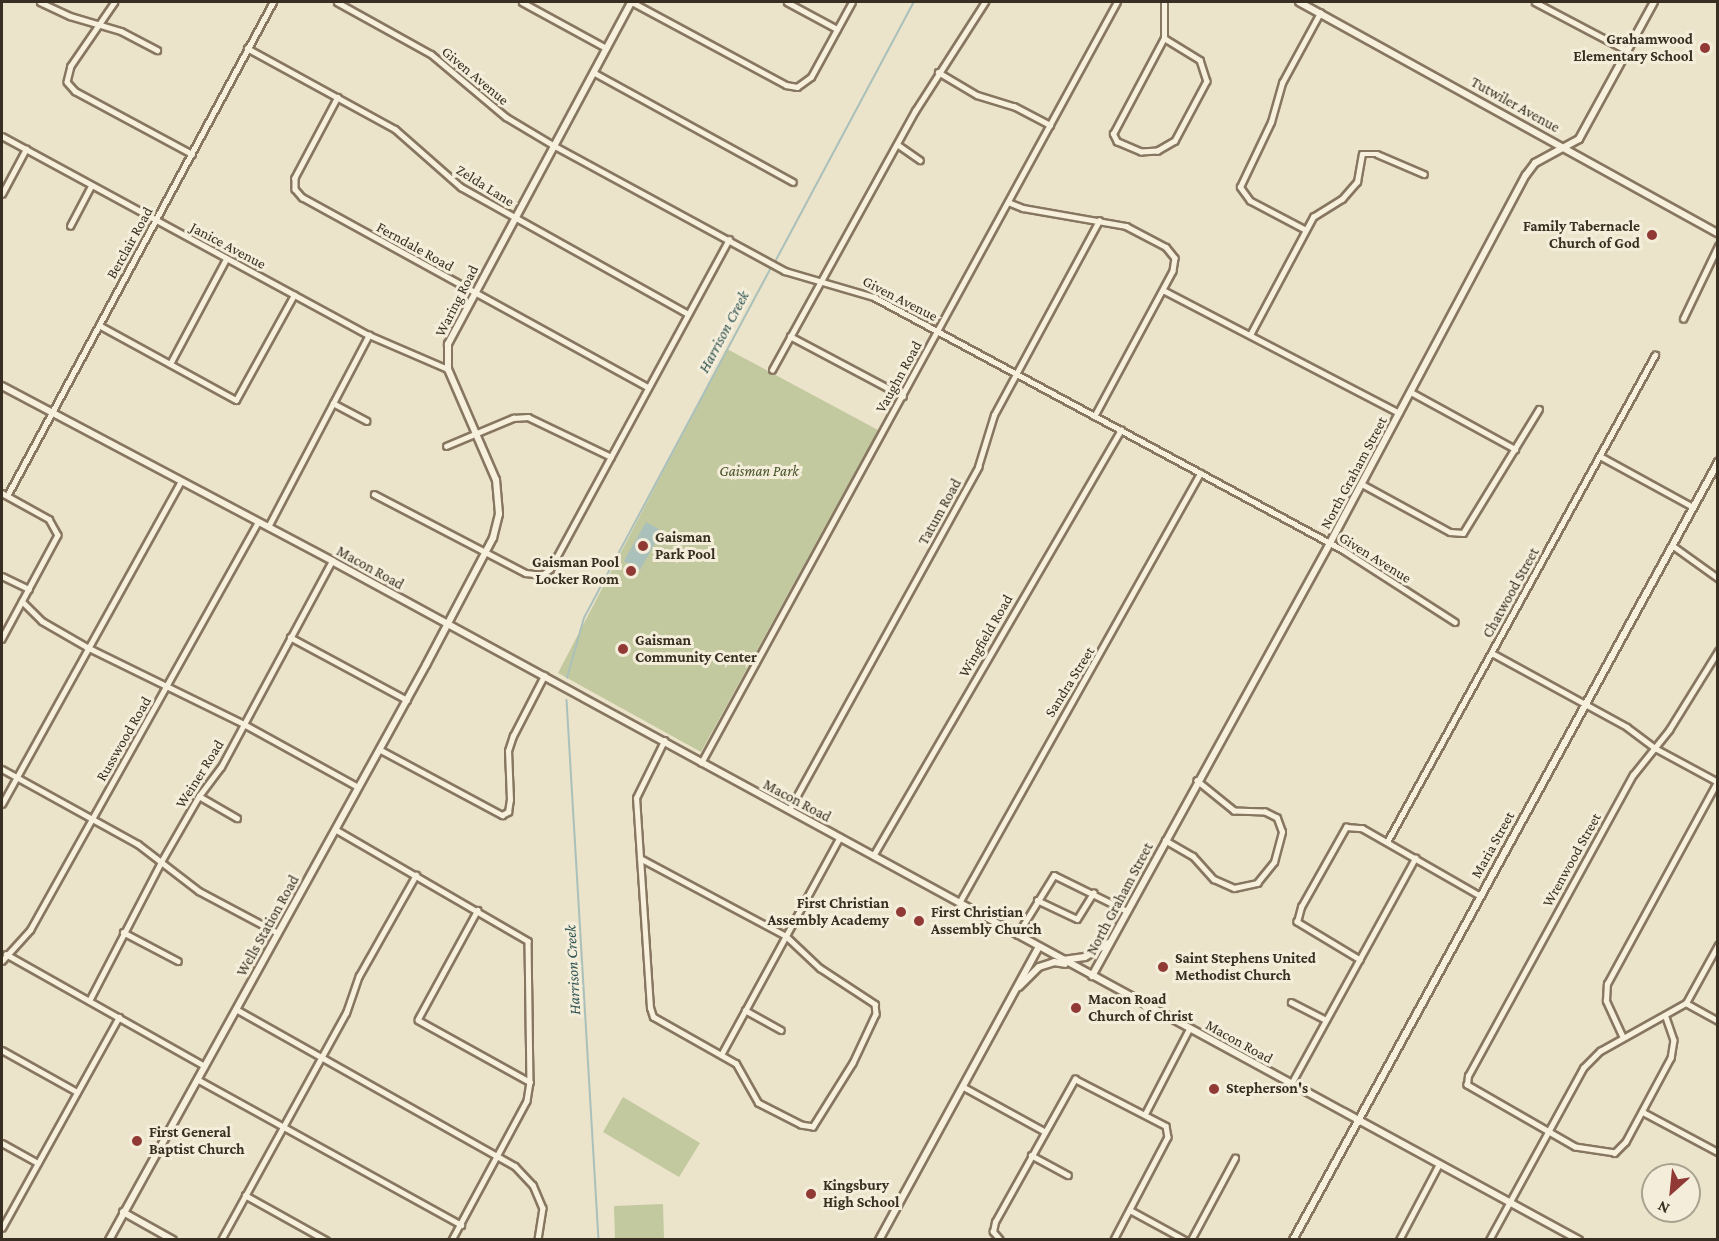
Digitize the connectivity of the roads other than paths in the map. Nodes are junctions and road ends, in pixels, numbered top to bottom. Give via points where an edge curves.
1 (40, 2) edge
2 (115, 2) edge
3 (273, 2) edge
4 (337, 2) edge
5 (522, 2) edge
6 (632, 2) edge
7 (787, 2) edge
8 (852, 2) edge
9 (985, 2) edge
10 (1117, 2) edge
11 (1164, 2) edge
12 (1299, 2) edge
13 (1535, 2) edge
14 (1654, 2) edge
15 (1320, 13) junction
16 (98, 25) junction
17 (837, 29) junction
18 (1164, 38) junction
19 (247, 48) junction
20 (606, 48) junction
21 (157, 50) dead end
22 (1628, 51) junction
23 (593, 72) junction
24 (938, 72) junction
25 (338, 97) junction
26 (1050, 125) junction
27 (2, 136) edge
28 (897, 144) junction
29 (554, 145) junction
30 (1567, 147) junction
31 (26, 149) junction
32 (192, 154) junction
33 (920, 160) dead end
34 (1425, 174) dead end
35 (793, 182) dead end
36 (91, 186) junction
37 (2, 194) edge
38 (1008, 202) junction
39 (514, 218) junction
40 (156, 221) junction
41 (1099, 221) junction
42 (70, 226) dead end
43 (1305, 230) junction
44 (1718, 233) edge
45 (729, 240) junction
46 (1718, 246) edge
47 (226, 259) junction
48 (821, 280) junction
49 (1163, 290) junction
50 (473, 293) junction
51 (294, 295) junction
52 (688, 314) junction
53 (1683, 319) dead end
54 (99, 325) junction
55 (938, 332) junction
56 (369, 335) junction
57 (1250, 335) junction
58 (790, 336) junction
59 (1655, 355) dead end
60 (170, 364) junction
61 (448, 369) junction
62 (772, 370) dead end
63 (1016, 374) junction
64 (2, 386) edge
65 (648, 387) junction
66 (1411, 392) junction
67 (903, 396) junction
68 (333, 403) junction
69 (1539, 409) dead end
70 (52, 413) junction
71 (1400, 413) junction
72 (1095, 416) junction
73 (367, 421) dead end
74 (1121, 430) junction
75 (477, 433) junction
76 (446, 446) dead end
77 (1515, 449) junction
78 (1600, 456) junction
79 (611, 457) junction
80 (1718, 462) edge
81 (1200, 473) junction
82 (181, 481) junction
83 (1362, 484) junction
84 (4, 494) edge
85 (374, 494) dead end
86 (1693, 507) junction
87 (258, 522) junction
88 (268, 527) junction
89 (1330, 543) junction
90 (1672, 545) junction
91 (486, 552) junction
92 (332, 561) junction
93 (2, 576) edge
94 (1718, 578) edge
95 (29, 589) junction
96 (22, 601) junction
97 (1455, 622) dead end
98 (448, 625) junction
99 (290, 637) junction
100 (2, 639) edge
101 (87, 647) junction
102 (1718, 651) edge
103 (1491, 653) junction
104 (544, 676) junction
105 (168, 686) junction
106 (407, 700) junction
107 (1584, 704) junction
108 (244, 724) junction
109 (664, 741) junction
110 (1655, 748) junction
111 (379, 750) junction
112 (701, 763) junction
113 (2, 769) edge
114 (16, 777) junction
115 (1197, 781) junction
116 (1717, 782) edge
117 (358, 787) junction
118 (199, 796) junction
119 (2, 804) edge
120 (789, 810) junction
121 (92, 818) junction
122 (237, 818) dead end
123 (335, 829) junction
124 (840, 837) junction
125 (1165, 840) junction
126 (1387, 842) junction
127 (873, 856) junction
128 (640, 858) junction
129 (1415, 858) junction
130 (161, 862) junction
131 (416, 874) junction
132 (1093, 893) junction
133 (1479, 895) junction
134 (1037, 900) junction
135 (959, 903) junction
136 (478, 910) junction
137 (1127, 911) junction
138 (123, 932) junction
139 (278, 933) junction
140 (1017, 935) junction
141 (786, 936) junction
142 (1111, 940) junction
143 (1718, 945) edge
144 (1039, 947) junction
145 (6, 954) junction
146 (1063, 960) junction
147 (1360, 960) junction
148 (2, 961) edge
149 (177, 962) dead end
150 (1072, 965) junction
151 (1092, 976) junction
152 (1016, 989) junction
153 (89, 1001) junction
154 (1291, 1002) dead end
155 (1686, 1003) junction
156 (236, 1009) junction
157 (745, 1010) junction
158 (119, 1017) junction
159 (1666, 1017) junction
160 (1326, 1020) junction
161 (1718, 1021) edge
162 (1189, 1029) junction
163 (781, 1030) dead end
164 (1623, 1038) junction
165 (2, 1050) edge
166 (721, 1055) junction
167 (322, 1057) junction
168 (205, 1066) junction
169 (197, 1079) junction
170 (530, 1082) junction
171 (1291, 1084) junction
172 (963, 1086) junction
173 (77, 1092) junction
174 (1643, 1112) junction
175 (1145, 1114) junction
176 (1356, 1120) junction
177 (283, 1127) junction
178 (1044, 1131) junction
179 (1547, 1132) junction
180 (2, 1143) edge
181 (1718, 1152) edge
182 (499, 1154) junction
183 (1031, 1155) junction
184 (1235, 1158) dead end
185 (38, 1163) junction
186 (1439, 1164) junction
187 (1068, 1174) dead end
188 (245, 1196) junction
189 (1510, 1202) junction
190 (1130, 1210) junction
191 (123, 1212) junction
192 (461, 1225) junction
193 (2, 1228) edge
194 (109, 1239) edge
195 (173, 1239) edge
196 (221, 1239) edge
197 (326, 1239) edge
198 (452, 1239) edge
199 (538, 1239) edge
200 (879, 1239) edge
201 (1000, 1239) edge
202 (1114, 1239) edge
203 (1185, 1239) edge
204 (1191, 1239) edge
205 (1293, 1239) edge
206 (1399, 1239) edge
207 (1489, 1239) edge
208 (1579, 1239) edge

1 - 16 street
2 - 16 street
3 - 19 street, Berclair Road
4 - 29 street, Given Avenue via 431,54 506,117
5 - 20 street
6 - 17 street via 786,85 800,86 811,76
6 - 20 main road, Waring Road
7 - 17 street
8 - 17 street
9 - 24 street via 965,38
10 - 26 street, Vaughn Road
11 - 18 street
12 - 15 main road, Tutwiler Avenue
13 - 22 street
14 - 22 main road, North Graham Street
15 - 30 main road, Tutwiler Avenue
15 - 43 street via 1282,83 1269,128 1240,187 1250,201
16 - 21 street
16 - 32 street via 69,71 68,85
18 - 18 street via 1204,66 1207,81 1178,138 1158,151 1141,152 1113,138 1115,128
19 - 25 street, Zelda Lane
19 - 32 street, Berclair Road
20 - 23 main road, Waring Road
22 - 30 main road, North Graham Street via 1583,133
23 - 29 main road, Waring Road
23 - 35 street
24 - 26 street via 977,95 1014,106
24 - 28 street
25 - 39 street, Zelda Lane via 395,129 461,187
25 - 50 street, Ferndale Road via 295,178 295,189 302,197
26 - 38 street, Vaughn Road
27 - 31 street, Janice Avenue
28 - 33 street
28 - 48 street
29 - 39 main road, Waring Road
29 - 45 street, Given Avenue
30 - 44 main road, Tutwiler Avenue
30 - 66 main road, North Graham Street via 1535,163 1526,175
31 - 36 street, Janice Avenue
31 - 37 street
32 - 40 street, Berclair Road
34 - 43 street via 1377,153 1364,153 1355,186 1342,199 1316,213
36 - 40 street, Janice Avenue
36 - 42 street
38 - 41 street
38 - 55 street, Vaughn Road
39 - 50 main road, Waring Road
39 - 52 street, Zelda Lane
40 - 47 street, Janice Avenue
40 - 54 street, Berclair Road
41 - 49 street via 1130,228 1173,255 1175,268
41 - 63 street, Tatum Road
43 - 57 street
45 - 48 street, Given Avenue via 780,269
45 - 52 street
46 - 53 street
47 - 51 street, Janice Avenue
47 - 60 street
48 - 55 street, Given Avenue via 866,293
48 - 58 street
49 - 57 street
49 - 72 street
50 - 61 main road, Waring Road via 448,344
50 - 65 street, Ferndale Road
51 - 56 street, Janice Avenue
51 - 60 street via 236,400
52 - 65 street
54 - 60 street
54 - 70 street, Berclair Road
55 - 63 street, Given Avenue
55 - 67 street, Vaughn Road
56 - 61 street, Janice Avenue
56 - 68 street
57 - 71 street
58 - 62 street
58 - 67 street
59 - 78 street, Chatwood Street
61 - 75 main road, Waring Road
63 - 72 street, Given Avenue
63 - 120 street, Tatum Road via 994,415 982,460
64 - 70 main road, Macon Road
65 - 79 street
66 - 71 main road, North Graham Street
66 - 77 street
67 - 112 street, Vaughn Road
68 - 73 street
68 - 88 street
69 - 77 street
70 - 82 main road, Macon Road
70 - 84 street, Berclair Road
71 - 83 main road, North Graham Street
72 - 74 street, Given Avenue
74 - 81 street, Given Avenue
74 - 127 street, Wingfield Road
75 - 76 street
75 - 79 street via 513,418 528,417
75 - 91 main road, Waring Road via 499,496 496,528
77 - 83 street via 1469,526 1460,534
78 - 86 street
78 - 103 street, Chatwood Street
79 - 91 street via 550,569 542,575 526,573
80 - 86 main road, Maria Street
81 - 89 street, Given Avenue
81 - 135 street, Sandra Street
82 - 87 main road, Macon Road
82 - 101 street
83 - 89 main road, North Graham Street
84 - 95 street via 50,519 58,530 55,546
85 - 91 street
86 - 90 main road, Maria Street
87 - 88 main road, Macon Road
87 - 105 street, Russwood Road
88 - 92 main road, Macon Road
89 - 97 street, Given Avenue
89 - 115 main road, North Graham Street
90 - 94 street
90 - 107 main road, Maria Street
91 - 98 main road, Waring Road
92 - 98 main road, Macon Road
92 - 99 street, Weiner Road
93 - 95 street
95 - 96 street
96 - 100 street
96 - 101 street via 42,621
98 - 104 main road, Macon Road
98 - 106 main road, Wells Station Road
99 - 106 street
99 - 108 street, Weiner Road
101 - 105 street
101 - 114 street
102 - 110 street, Wrenwood Street
103 - 107 street
103 - 126 street, Chatwood Street
104 - 109 main road, Macon Road
104 - 111 street via 508,752 510,800 508,812 502,815
105 - 108 street
105 - 121 street, Russwood Road
106 - 111 main road, Wells Station Road
107 - 110 street
107 - 133 main road, Maria Street
108 - 117 street
108 - 118 street, Weiner Road via 218,772
109 - 112 main road, Macon Road
109 - 128 street via 636,798
110 - 116 street
110 - 179 street, Wrenwood Street via 1633,775 1468,1076 1471,1090
111 - 117 main road, Wells Station Road
112 - 120 main road, Macon Road
113 - 114 street
114 - 119 street
114 - 121 street
115 - 125 main road, North Graham Street
115 - 125 street via 1234,811 1265,812 1280,820 1282,832 1274,862 1257,883 1234,888 1214,879 1193,856
116 - 164 street via 1607,984 1606,1000
117 - 123 main road, Wells Station Road
118 - 122 street
118 - 130 street, Weiner Road
120 - 124 main road, Macon Road
121 - 130 street
121 - 145 street, Russwood Road via 30,930
123 - 131 street
123 - 139 main road, Wells Station Road
124 - 127 main road, Macon Road
124 - 141 street
125 - 137 main road, North Graham Street
126 - 129 street
126 - 147 street via 1353,825 1340,833 1297,918 1300,926
127 - 135 main road, Macon Road
128 - 141 street
128 - 166 street via 653,1017
129 - 133 street
129 - 147 street
130 - 138 street, Weiner Road
130 - 139 street via 199,891
131 - 136 street
131 - 167 street via 362,971 346,1013
132 - 134 street via 1054,875
132 - 134 street via 1077,919
132 - 137 street
133 - 176 main road, Maria Street
134 - 140 street
135 - 140 main road, Macon Road
136 - 170 street via 528,941
136 - 170 street via 418,1020
137 - 142 main road, North Graham Street
138 - 149 street
138 - 153 street, Weiner Road
139 - 156 main road, Wells Station Road
140 - 144 main road, Macon Road
141 - 157 street
141 - 166 street via 820,968 875,1004 876,1014 853,1063 813,1127 801,1125 759,1103 736,1064
142 - 146 main road via 1085,957
142 - 151 main road, North Graham Street
143 - 155 street
144 - 146 main road, Macon Road
144 - 152 main road
145 - 148 street, Russwood Road
145 - 153 street
146 - 150 main road, Macon Road
147 - 160 street
150 - 151 main road, Macon Road
150 - 152 main road via 1044,964
151 - 162 main road, Macon Road
152 - 172 main road
153 - 158 street
154 - 160 street
155 - 159 street
155 - 161 street
156 - 167 street
156 - 168 main road, Wells Station Road
157 - 163 street
157 - 166 street
158 - 168 street
158 - 173 street
159 - 164 street
159 - 174 street via 1674,1050
160 - 171 street
162 - 171 main road, Macon Road
162 - 175 street
164 - 179 street via 1600,1051 1582,1068
165 - 173 street
167 - 177 street
167 - 182 street
168 - 169 main road, Wells Station Road
169 - 177 street
169 - 191 main road, Wells Station Road
170 - 182 street via 526,1101
171 - 176 main road, Macon Road
172 - 178 street
172 - 200 main road
173 - 185 street
174 - 179 street via 1623,1147 1610,1154 1575,1148
174 - 181 street
175 - 178 street via 1086,1082 1071,1082
175 - 190 street via 1166,1126 1168,1137
176 - 186 main road, Macon Road
176 - 205 main road, Maria Street
177 - 188 street
177 - 192 street
178 - 183 street
179 - 189 street
180 - 185 street
182 - 192 street
182 - 199 street via 533,1185 543,1208
183 - 187 street
183 - 201 street via 993,1232
184 - 204 street
185 - 193 street
186 - 189 main road, Macon Road
186 - 206 street
188 - 196 street
188 - 197 street
189 - 207 street
189 - 208 main road, Macon Road
190 - 202 street
190 - 203 street
191 - 194 main road, Wells Station Road
191 - 195 main road
192 - 198 street

